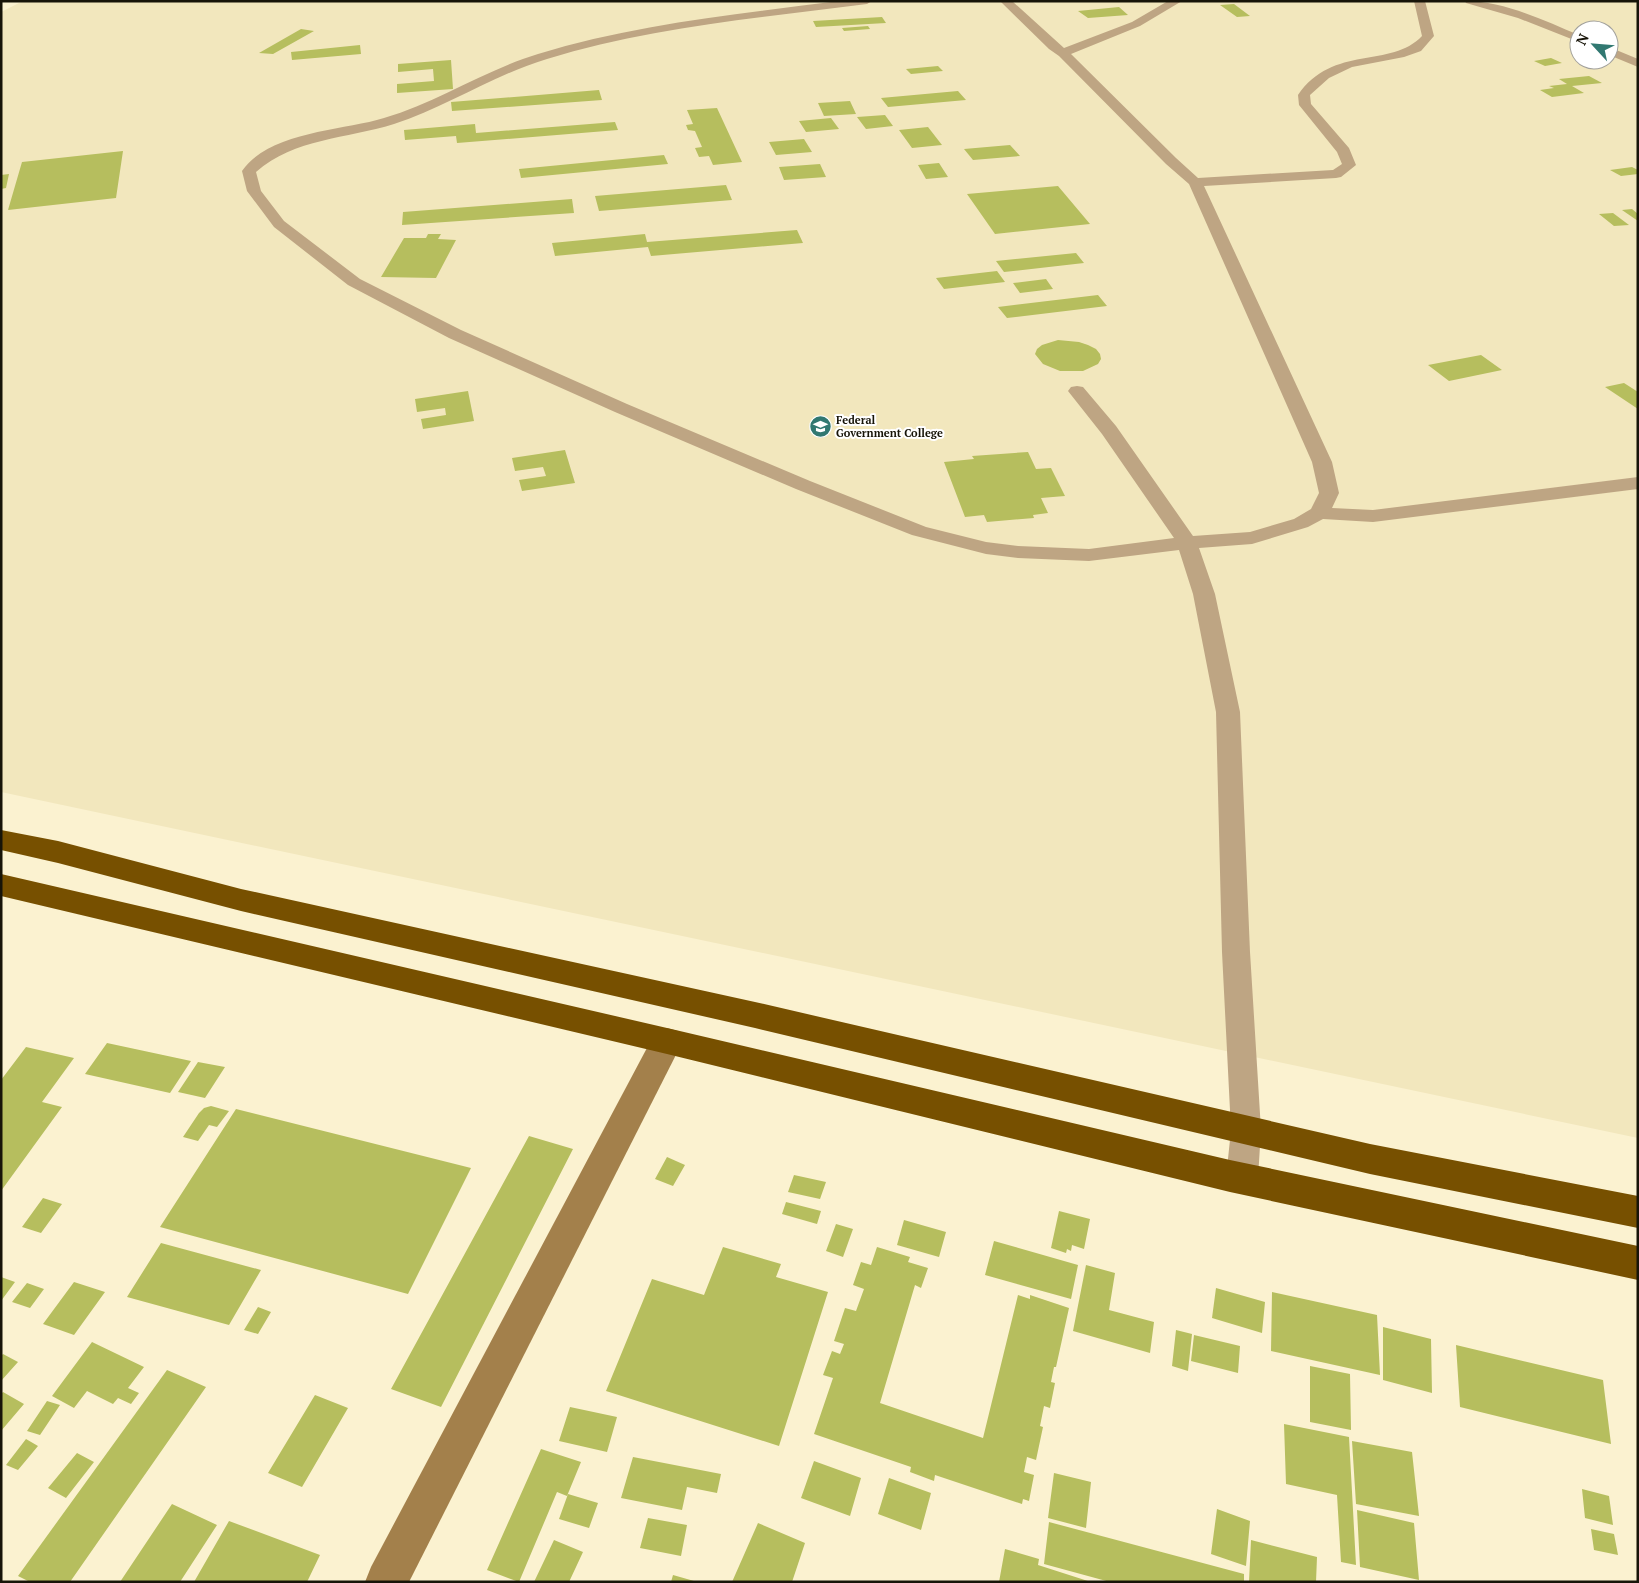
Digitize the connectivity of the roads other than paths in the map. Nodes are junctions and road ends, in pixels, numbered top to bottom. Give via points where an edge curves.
1 (1005, 1) edge
2 (1177, 1) edge
3 (1419, 1) edge
4 (1470, 1) edge
5 (858, 2) edge
6 (1569, 35) edge
7 (1063, 53) junction
8 (1619, 55) edge
9 (1638, 63) edge
10 (1195, 182) junction
11 (1077, 391) dead end
12 (1638, 483) edge
13 (1319, 513) junction
14 (1187, 543) junction
15 (1, 840) edge
16 (1, 885) edge
17 (667, 1040) junction
18 (1246, 1130) junction
19 (1242, 1178) junction
20 (1638, 1212) edge
21 (1638, 1263) edge
22 (386, 1582) edge

1 - 7 street
2 - 7 street via 1136,24
3 - 10 street via 1428,36 1417,48 1349,64 1325,75 1304,95 1305,105 1344,151 1349,165 1336,174
4 - 6 street via 1522,16
5 - 14 street via 612,38 541,56 413,113 279,150 261,159 249,171 254,191 279,224 370,291 455,334 621,408 919,531 986,548 1018,552 1089,555
7 - 10 street
8 - 9 street
10 - 13 street via 1322,462 1329,493
11 - 14 street via 1109,430
12 - 13 street via 1373,516
13 - 14 street via 1301,523 1252,538
14 - 18 street via 1204,594 1228,712
15 - 18 highway via 242,900
16 - 17 highway
17 - 19 highway
17 - 22 street
18 - 19 street
18 - 20 highway via 1370,1159
19 - 21 highway

